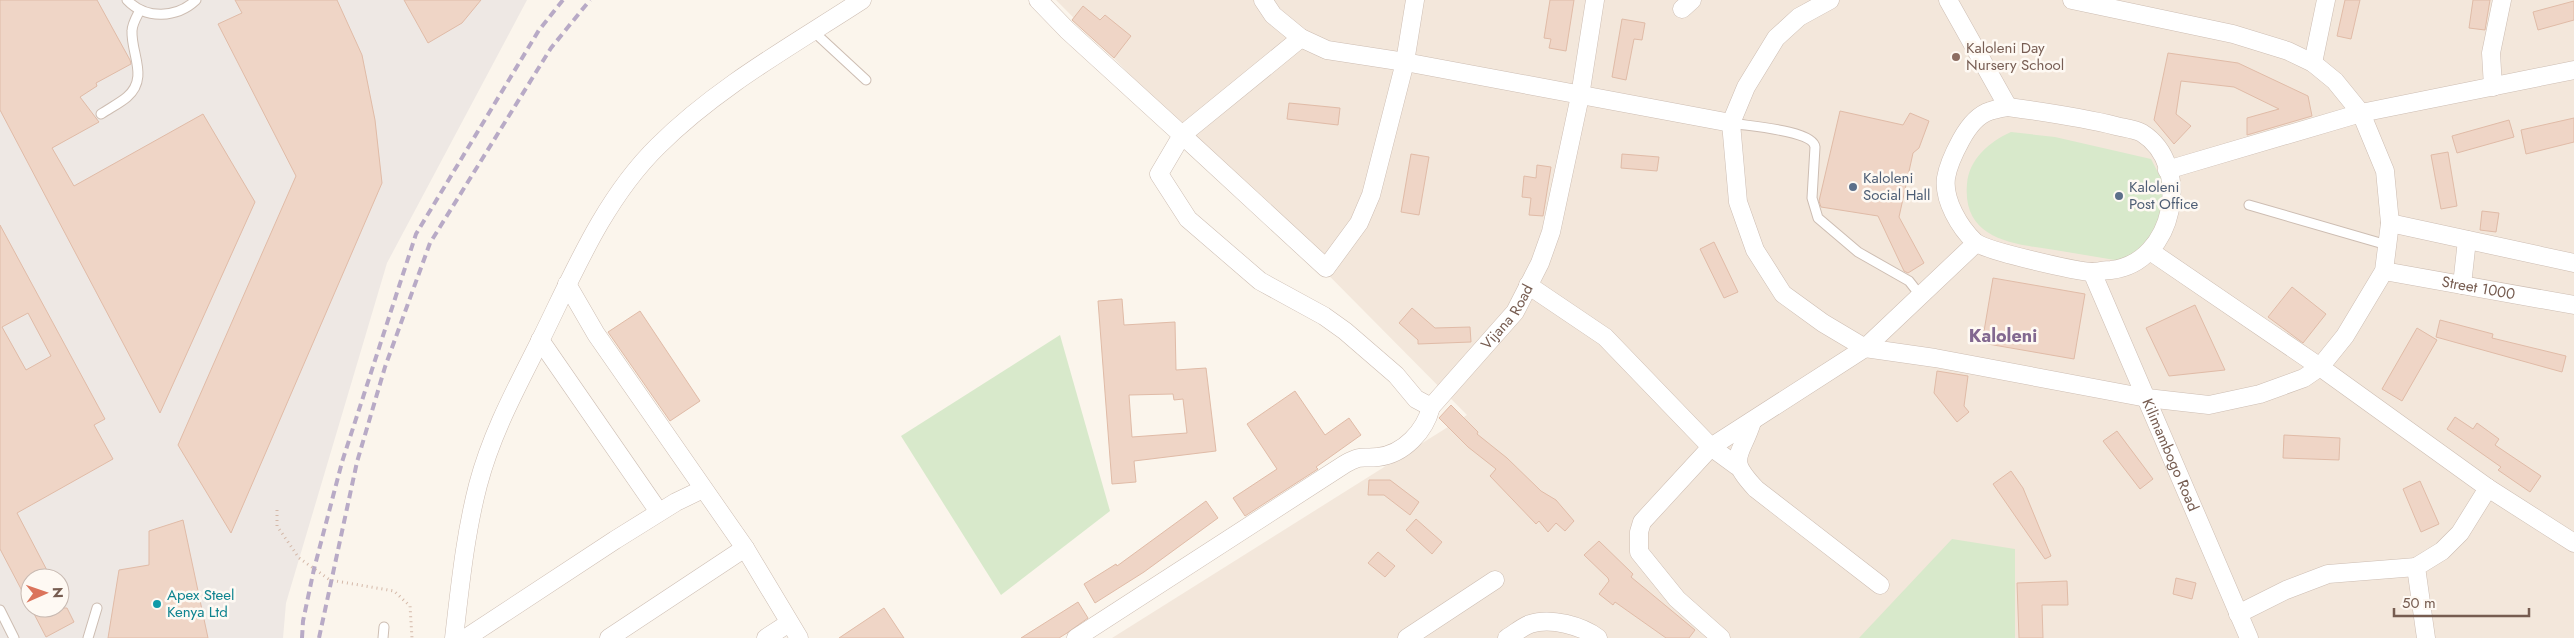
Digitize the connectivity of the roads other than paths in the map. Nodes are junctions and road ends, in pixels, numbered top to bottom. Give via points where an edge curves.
1 (127, 0) edge
2 (196, 0) edge
3 (862, 0) edge
4 (1038, 0) edge
5 (1263, 0) edge
6 (1415, 0) edge
7 (1595, 0) edge
8 (1948, 0) edge
9 (2073, 0) edge
10 (2326, 0) edge
11 (2502, 0) edge
12 (1818, 2) edge
13 (140, 10) junction
14 (813, 31) junction
15 (1301, 38) junction
16 (1406, 62) junction
17 (2313, 63) junction
18 (2574, 70) edge
19 (866, 80) dead end
20 (2492, 87) junction
21 (1580, 96) junction
22 (2008, 107) junction
23 (2360, 113) junction
24 (101, 114) dead end
25 (1731, 123) junction
26 (1182, 135) junction
27 (2167, 170) junction
28 (2249, 205) dead end
29 (2390, 223) junction
30 (2467, 240) junction
31 (1976, 243) junction
32 (2387, 244) junction
33 (2150, 251) junction
34 (2574, 263) edge
35 (2092, 272) junction
36 (2384, 272) junction
37 (567, 284) junction
38 (1528, 285) junction
39 (2462, 285) junction
40 (1920, 295) junction
41 (2574, 305) edge
42 (540, 340) junction
43 (1864, 348) junction
44 (2320, 367) junction
45 (2146, 398) junction
46 (1431, 407) junction
47 (1752, 422) junction
48 (1710, 447) junction
49 (1737, 466) junction
50 (2488, 488) junction
51 (703, 489) junction
52 (659, 512) junction
53 (2574, 543) edge
54 (745, 548) junction
55 (2416, 568) junction
56 (1495, 580) dead end
57 (1880, 585) dead end
58 (97, 608) dead end
59 (0, 610) edge
60 (2238, 614) junction
61 (384, 627) dead end
62 (794, 631) edge
63 (14, 638) edge
64 (88, 638) edge
65 (383, 638) edge
66 (454, 638) edge
67 (466, 638) edge
68 (609, 638) edge
69 (766, 638) edge
70 (1076, 638) edge
71 (1407, 638) edge
72 (1507, 638) edge
73 (1598, 638) edge
74 (1721, 638) edge
75 (2248, 638) edge
76 (2426, 638) edge

1 - 13 lane
2 - 13 lane via 172,14 150,14
3 - 14 street
4 - 26 street
5 - 15 street via 1273,15
6 - 16 street
7 - 21 street, Vijana Road
8 - 22 street
9 - 17 street via 2233,34 2288,51
10 - 17 street
11 - 20 street via 2491,53
12 - 25 street via 1776,38 1746,87
13 - 24 lane via 132,28 139,76 127,97
14 - 19 lane
14 - 37 street via 717,97 650,154 607,212
15 - 16 street via 1327,50
15 - 26 street
16 - 21 street
16 - 26 street via 1371,195 1359,223 1326,268
17 - 23 street via 2336,81
18 - 20 street
20 - 23 street
21 - 25 street
21 - 38 street, Vijana Road via 1551,232
22 - 27 street via 2141,132 2159,148
22 - 31 street via 1988,111 1968,128 1954,153 1946,179 1949,201 1957,220
23 - 27 street
23 - 29 street via 2385,171
25 - 40 lane via 1798,134 1811,140 1815,147 1812,198 1818,218 1858,252 1910,280
25 - 43 street via 1738,202 1755,250 1783,294
26 - 46 street via 1159,174 1188,219 1260,281 1345,331 1396,375 1416,399
27 - 33 street via 2171,213
28 - 32 lane
29 - 30 street
29 - 32 street
30 - 34 street
30 - 39 street
31 - 35 street via 2026,259
31 - 40 street
32 - 36 street
33 - 35 street via 2125,268
33 - 44 street
35 - 45 street, Kilimambogo Road
36 - 39 street, Street 1000
36 - 44 street via 2345,336
37 - 42 street
37 - 51 street via 596,334
38 - 46 street, Vijana Road via 1515,312
38 - 48 street via 1605,337
39 - 41 street, Street 1000
40 - 43 street
42 - 52 street
42 - 66 street via 505,408 486,455 465,548
43 - 45 street via 1935,358
43 - 47 street
44 - 45 street via 2304,378 2260,394 2209,405
44 - 50 street
45 - 60 street, Kilimambogo Road
46 - 70 street, Vijana Road via 1428,422 1417,436 1398,449 1378,457 1362,456 1345,464
47 - 48 street
47 - 49 street
48 - 49 street
48 - 74 street via 1642,522 1638,543 1639,552 1677,599
49 - 57 street via 1756,489
50 - 53 street
50 - 55 street via 2460,533 2442,551
51 - 52 street
51 - 54 street
52 - 67 street
54 - 62 street
54 - 68 street
55 - 60 street via 2328,574
55 - 76 street
56 - 71 street
58 - 64 lane
59 - 63 lane
60 - 75 street, Kilimambogo Road
61 - 65 lane
62 - 69 street
72 - 73 street via 1530,624 1545,622 1566,624

